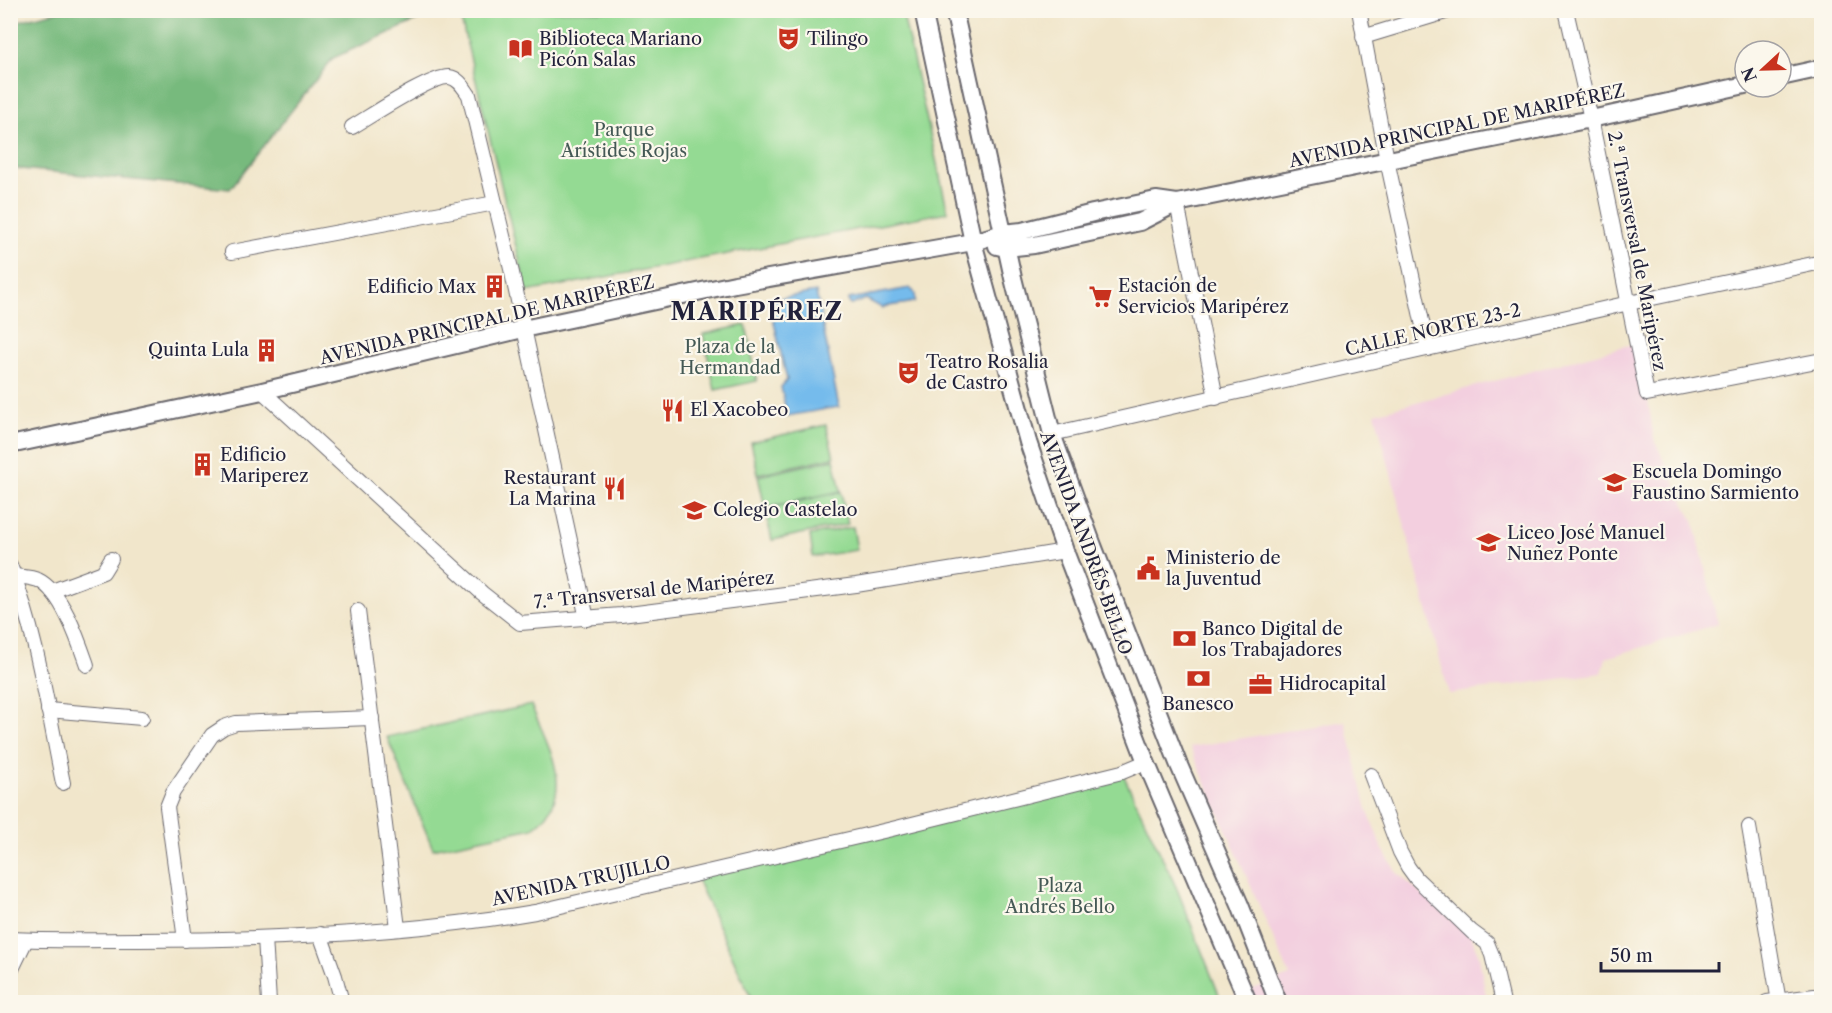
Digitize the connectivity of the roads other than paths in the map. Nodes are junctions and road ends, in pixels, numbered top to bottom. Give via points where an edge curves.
1 (923, 10) edge
2 (954, 10) edge
3 (1359, 10) edge
4 (1452, 10) edge
5 (1566, 10) edge
6 (1363, 37) junction
7 (1821, 68) edge
8 (1793, 74) edge
9 (1733, 88) edge
10 (1591, 119) junction
11 (352, 127) dead end
12 (1388, 160) junction
13 (495, 203) junction
14 (1177, 203) junction
15 (1004, 240) junction
16 (973, 242) junction
17 (231, 252) dead end
18 (1821, 262) edge
19 (1629, 303) junction
20 (524, 329) junction
21 (1428, 349) junction
22 (1821, 360) edge
23 (261, 391) junction
24 (1216, 398) junction
25 (1052, 434) junction
26 (10, 445) edge
27 (1065, 551) junction
28 (111, 559) dead end
29 (13, 571) edge
30 (52, 591) junction
31 (358, 611) dead end
32 (587, 619) junction
33 (87, 665) dead end
34 (48, 710) junction
35 (142, 718) dead end
36 (372, 718) junction
37 (1146, 762) junction
38 (1371, 776) dead end
39 (63, 783) dead end
40 (1749, 827) dead end
41 (398, 928) junction
42 (320, 934) junction
43 (266, 938) junction
44 (10, 939) edge
45 (26, 940) junction
46 (185, 940) junction
47 (10, 972) edge
48 (1821, 995) edge
49 (269, 1002) edge
50 (342, 1002) edge
51 (1248, 1002) edge
52 (1278, 1002) edge
53 (1503, 1002) edge
54 (1775, 1002) edge

1 - 16 street, AVENIDA ANDRÉS BELLO
2 - 15 street, AVENIDA ANDRÉS BELLO
3 - 6 street
4 - 6 street
5 - 10 street, 2.ª Transversal de Maripérez
6 - 12 street
7 - 8 street
9 - 10 street, AVENIDA PRINCIPAL DE MARIPÉREZ
10 - 12 street, AVENIDA PRINCIPAL DE MARIPÉREZ
10 - 19 street, 2.ª Transversal de Maripérez
11 - 13 street via 424,85 450,77 462,84 469,95
12 - 14 street, AVENIDA PRINCIPAL DE MARIPÉREZ
12 - 21 street
13 - 17 street
13 - 20 street
14 - 15 street, AVENIDA PRINCIPAL DE MARIPÉREZ via 1140,222 1034,245
14 - 24 street
15 - 16 street, AVENIDA PRINCIPAL DE MARIPÉREZ
15 - 25 street, AVENIDA ANDRÉS BELLO
16 - 20 street, AVENIDA PRINCIPAL DE MARIPÉREZ via 744,283
16 - 27 street, AVENIDA ANDRÉS BELLO via 1028,442
18 - 19 street, CALLE NORTE 23-2
19 - 21 street, CALLE NORTE 23-2
19 - 22 street, 2.ª Transversal de Maripérez via 1647,394
20 - 23 street, AVENIDA PRINCIPAL DE MARIPÉREZ
20 - 32 street
21 - 24 street, CALLE NORTE 23-2
23 - 26 street, AVENIDA PRINCIPAL DE MARIPÉREZ
23 - 32 street, 7.ª Transversal de Maripérez via 482,593 520,623
24 - 25 street, CALLE NORTE 23-2
25 - 52 street, AVENIDA ANDRÉS BELLO via 1178,763
27 - 32 street, 7.ª Transversal de Maripérez via 856,585
27 - 37 street, AVENIDA ANDRÉS BELLO
28 - 30 street via 103,572
29 - 30 street via 38,580
29 - 34 street via 32,629
30 - 33 street via 76,633
31 - 36 street
34 - 35 street
34 - 39 street
36 - 41 street
36 - 46 street via 236,723 212,735 167,807
37 - 41 street, AVENIDA TRUJILLO via 1122,772 892,829 535,912
37 - 51 street, AVENIDA ANDRÉS BELLO
38 - 53 street via 1408,867 1487,943
40 - 54 street
41 - 42 street, AVENIDA TRUJILLO
42 - 43 street, AVENIDA TRUJILLO
42 - 50 street
43 - 46 street, AVENIDA TRUJILLO
43 - 49 street
44 - 45 street, AVENIDA TRUJILLO
45 - 46 street, AVENIDA TRUJILLO
45 - 47 street
48 - 54 street

